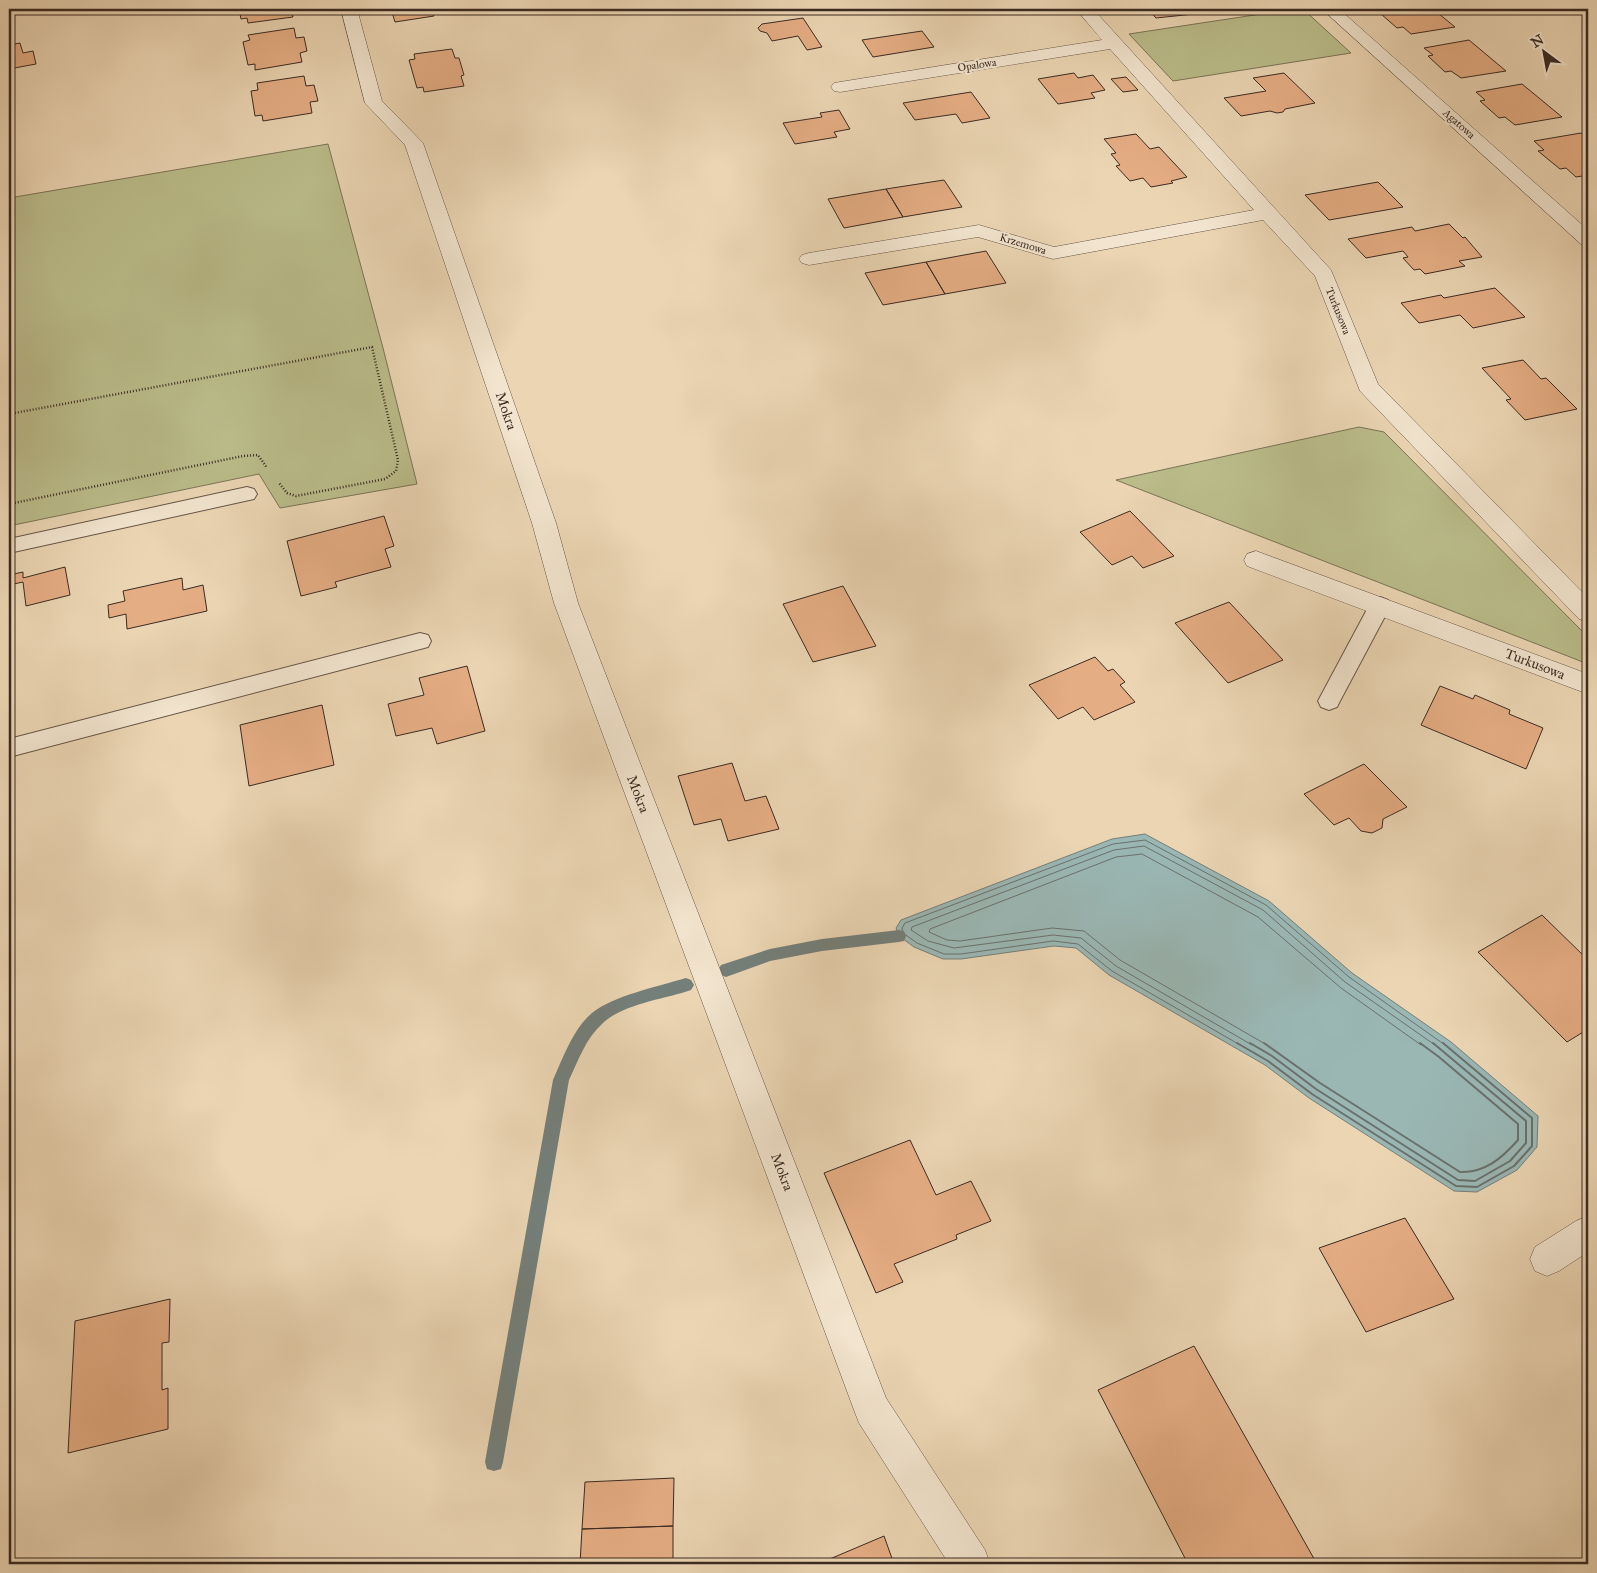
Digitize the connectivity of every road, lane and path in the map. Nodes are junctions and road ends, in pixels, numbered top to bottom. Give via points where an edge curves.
1 (349, 9) edge
2 (1084, 9) edge
3 (1330, 9) edge
4 (1114, 43) junction
5 (840, 87) dead end
6 (1267, 214) junction
7 (1588, 240) edge
8 (809, 259) dead end
9 (372, 347) dead end
10 (9, 414) edge
11 (247, 494) dead end
12 (9, 546) edge
13 (1256, 560) dead end
14 (1380, 605) junction
15 (1588, 613) edge
16 (420, 641) dead end
17 (1588, 684) edge
18 (1329, 701) dead end
19 (9, 748) edge
20 (1588, 1233) edge
21 (1547, 1259) dead end
22 (971, 1564) edge

1 - 22 street, Mokra via 374,103 414,143 544,523 566,603 872,1410
2 - 4 street, Turkusowa
3 - 7 street, Agatowa
4 - 5 street, Opalowa
4 - 6 street, Turkusowa
6 - 8 street, Krzemowa via 1053,253 979,231
6 - 15 street, Turkusowa via 1324,274 1368,386
9 - 10 path
11 - 12 lane
13 - 14 street, Turkusowa
14 - 17 street, Turkusowa
14 - 18 lane
16 - 19 lane
20 - 21 street

